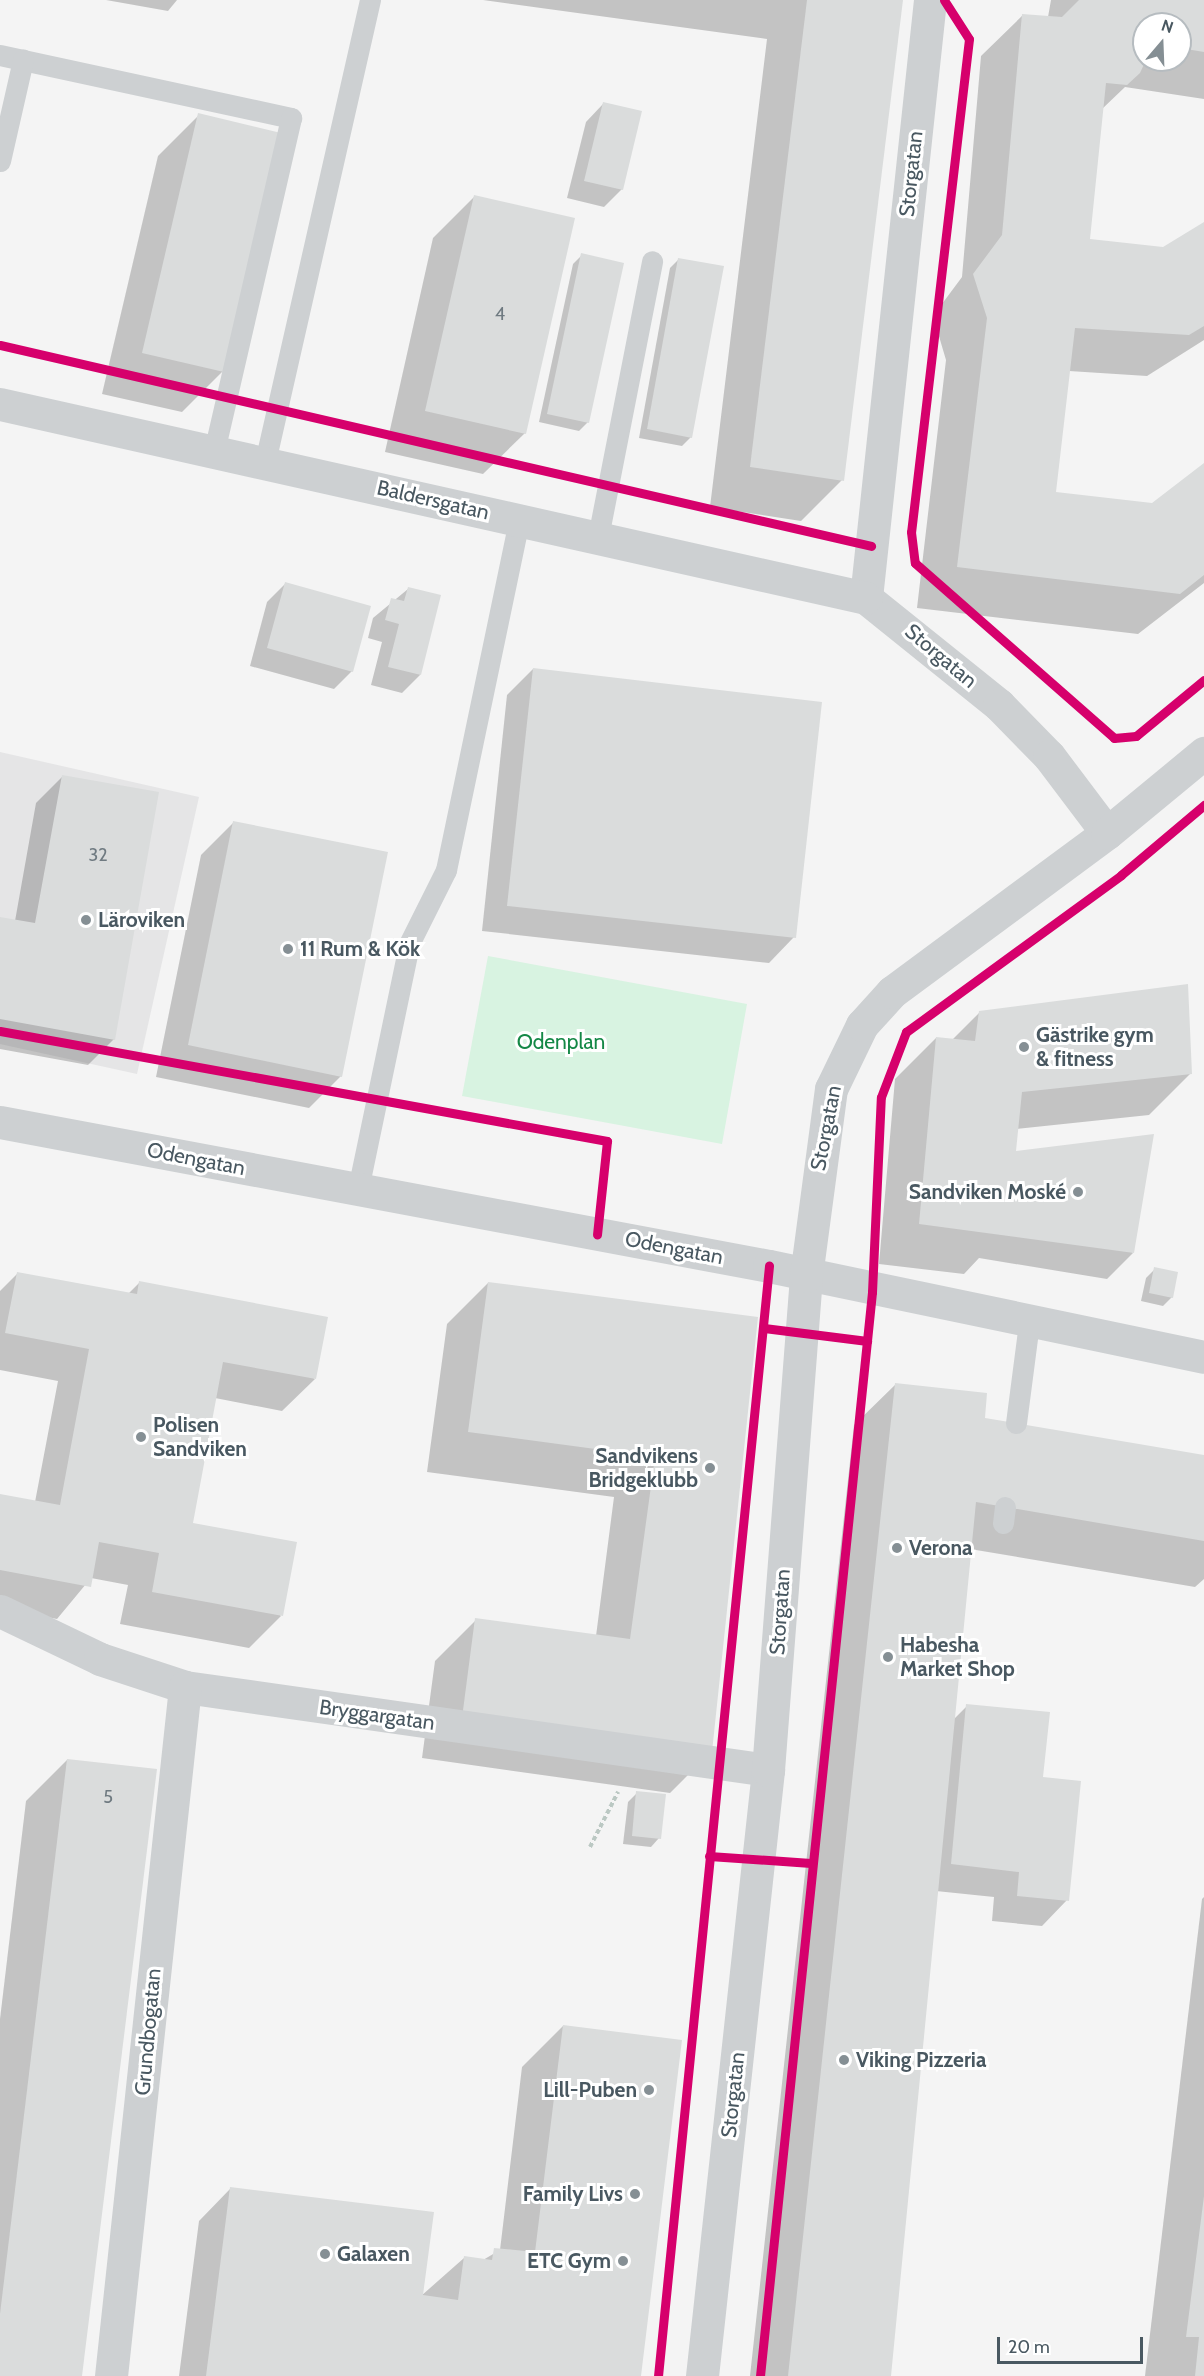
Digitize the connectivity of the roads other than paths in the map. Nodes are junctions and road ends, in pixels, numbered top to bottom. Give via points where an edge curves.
1 (370, 0) edge
2 (930, 0) edge
3 (0, 55) edge
4 (23, 60) junction
5 (0, 161) edge
6 (652, 261) dead end
7 (0, 404) edge
8 (214, 451) junction
9 (265, 462) junction
10 (519, 520) junction
11 (598, 537) junction
12 (866, 598) junction
13 (1204, 753) edge
14 (1107, 833) junction
15 (0, 1122) edge
16 (358, 1189) junction
17 (806, 1276) junction
18 (1029, 1323) junction
19 (1204, 1358) edge
20 (1016, 1423) dead end
21 (0, 1611) edge
22 (185, 1687) junction
23 (768, 1770) junction
24 (111, 2376) edge
25 (702, 2376) edge

1 - 9 lane
2 - 12 street, Storgatan
3 - 4 lane
4 - 5 lane
4 - 8 lane via 291,118
6 - 11 lane
7 - 8 street, Baldersgatan
8 - 9 street, Baldersgatan
9 - 10 street, Baldersgatan
10 - 11 street, Baldersgatan
10 - 16 lane via 446,870 409,944
11 - 12 street, Baldersgatan
12 - 14 street, Storgatan via 999,705 1049,756
13 - 14 street
14 - 17 street, Storgatan via 900,986 862,1025 831,1089 821,1132
15 - 16 street, Odengatan
16 - 17 street, Odengatan
17 - 18 street, Odengatan
17 - 23 street, Storgatan
18 - 19 street, Odengatan
18 - 20 lane
21 - 22 street, Bryggargatan via 100,1659
22 - 23 street, Bryggargatan
22 - 24 street, Grundbogatan
23 - 25 street, Storgatan

